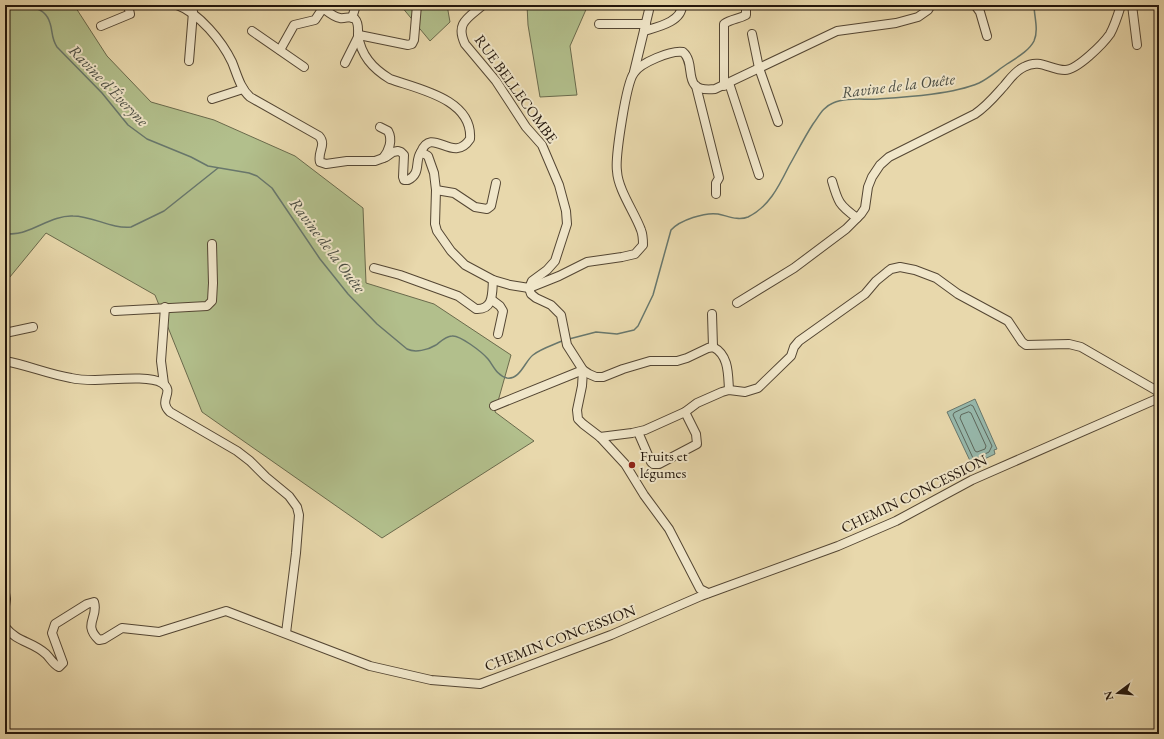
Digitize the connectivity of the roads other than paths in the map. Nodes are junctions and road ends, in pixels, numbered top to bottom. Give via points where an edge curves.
1 (128, 5) edge
2 (177, 5) edge
3 (356, 5) edge
4 (417, 5) edge
5 (483, 5) edge
6 (682, 5) edge
7 (746, 5) edge
8 (931, 5) edge
9 (975, 5) edge
10 (1121, 5) edge
11 (1132, 5) edge
12 (321, 7) edge
13 (649, 10) dead end
14 (193, 12) junction
15 (352, 18) junction
16 (599, 24) dead end
17 (102, 26) dead end
18 (645, 28) junction
19 (252, 31) dead end
20 (752, 34) dead end
21 (359, 35) junction
22 (987, 36) dead end
23 (1137, 45) dead end
24 (280, 50) junction
25 (189, 61) dead end
26 (345, 63) dead end
27 (304, 67) dead end
28 (759, 68) junction
29 (634, 72) junction
30 (726, 84) junction
31 (696, 86) junction
32 (243, 89) junction
33 (212, 99) dead end
34 (778, 122) dead end
35 (380, 127) dead end
36 (421, 152) junction
37 (381, 160) junction
38 (760, 175) dead end
39 (832, 181) dead end
40 (496, 184) dead end
41 (436, 190) junction
42 (716, 194) dead end
43 (857, 218) junction
44 (212, 244) dead end
45 (374, 268) dead end
46 (494, 280) junction
47 (529, 288) junction
48 (492, 300) junction
49 (737, 303) dead end
50 (165, 307) junction
51 (116, 311) dead end
52 (712, 314) dead end
53 (33, 327) dead end
54 (5, 333) edge
55 (498, 334) dead end
56 (714, 347) junction
57 (5, 361) edge
58 (583, 370) junction
59 (164, 384) junction
60 (729, 390) junction
61 (1159, 392) edge
62 (1159, 398) edge
63 (494, 406) dead end
64 (685, 412) junction
65 (638, 432) junction
66 (600, 437) junction
67 (5, 593) edge
68 (708, 593) junction
69 (5, 606) edge
70 (5, 627) edge
71 (286, 633) junction

1 - 17 street via 130,14
2 - 14 street
3 - 15 street
4 - 21 street via 412,44
5 - 47 street, RUE BELLECOMBE via 464,22 461,28 462,37 496,81 526,127 542,145 559,185 566,211 567,224 555,261 532,281
6 - 18 street via 676,18 661,26
7 - 30 street via 746,15 724,24
8 - 28 street via 918,17 896,23 837,31
9 - 22 street via 980,12
10 - 43 street via 1109,34 1074,68 1065,70 1034,63 1025,66 1017,71 980,111 888,157 872,177 865,208
11 - 23 street
12 - 15 street via 340,18
12 - 24 street via 315,20 294,25
13 - 18 street
14 - 25 street
14 - 32 street via 224,49
15 - 21 street via 356,21
16 - 18 street
18 - 29 street
19 - 24 street
20 - 28 street
21 - 26 street
21 - 36 street via 364,55 382,74 446,99 459,109 465,118 470,129 470,139 463,146 454,149 434,142 424,146
24 - 27 street
28 - 30 street
28 - 34 street
29 - 31 street via 658,57 680,51 686,56
29 - 47 street via 629,83 617,172 642,231 643,245 635,254 587,262
30 - 31 street via 706,90
30 - 38 street
31 - 42 street via 719,178 716,183
32 - 33 street
32 - 37 street via 250,97 319,136 323,145 319,160 323,164
35 - 37 street via 388,131 391,137 387,153
36 - 37 street via 418,169 408,180 404,180 403,177 405,160 401,152 393,152
36 - 41 street via 428,156
39 - 43 street via 840,204
40 - 41 street via 491,206 487,209 472,205 454,193
41 - 46 street via 434,224 437,231 465,265
43 - 49 street via 794,268
44 - 50 street via 212,301 207,306
45 - 48 street via 458,296 476,309 484,308
46 - 47 street
46 - 48 street
47 - 58 street via 531,294 561,314 567,345
48 - 55 street via 503,311
50 - 51 street
50 - 59 street via 161,361
52 - 56 street
53 - 54 street
56 - 58 street via 677,361 650,361 603,377 596,377
56 - 60 street via 720,350 724,357
57 - 59 street via 71,378 155,379
58 - 63 street
58 - 66 street via 578,419
59 - 71 street via 168,391 164,404 166,408 242,454 289,496 297,507 296,553
60 - 61 street via 745,392 761,386 790,356 799,341 865,294 891,269 900,267 936,278 963,297 1008,321 1026,345 1069,344 1081,347
60 - 64 street via 697,403
62 - 68 street, CHEMIN CONCESSION via 972,480 896,521 838,546
64 - 65 street
64 - 65 street via 696,434 697,444 659,464 651,462
65 - 66 street
66 - 68 street via 625,464 669,529 700,589
67 - 69 street
68 - 71 street, CHEMIN CONCESSION via 611,635 480,684 431,680 370,666
70 - 71 street, CHEMIN CONCESSION via 10,634 47,654 54,665 59,667 63,663 52,633 55,624 94,602 96,607 90,626 99,640 122,628 159,632 226,611

